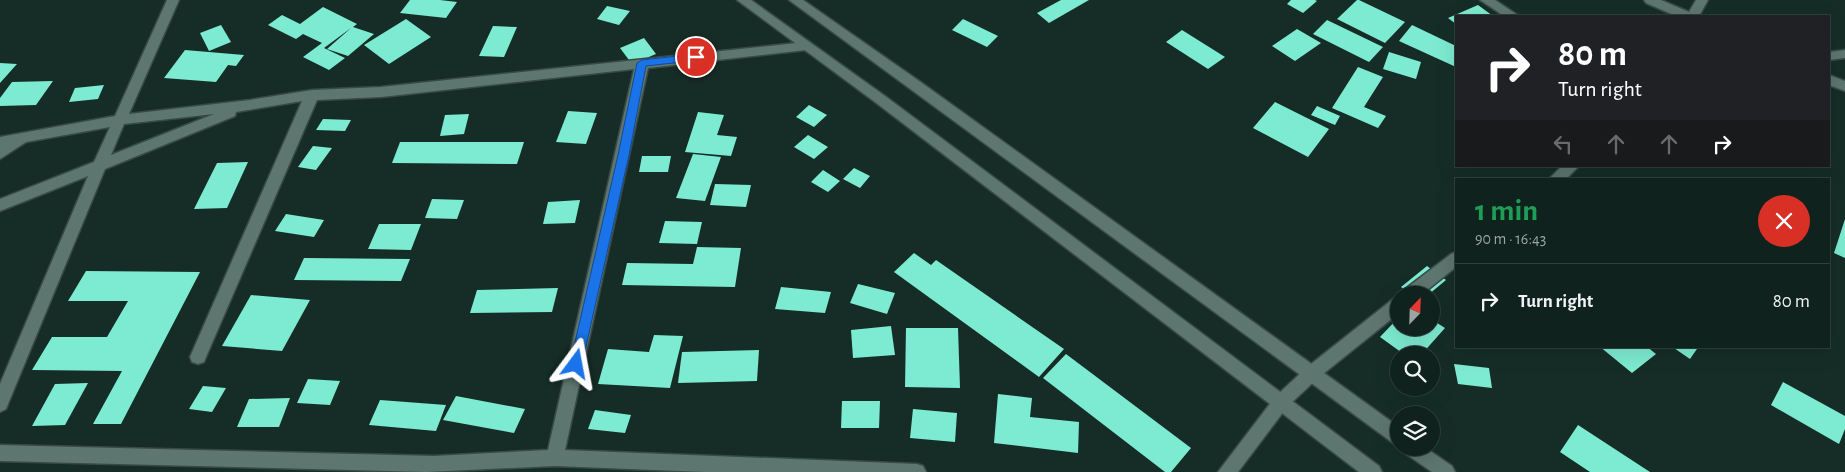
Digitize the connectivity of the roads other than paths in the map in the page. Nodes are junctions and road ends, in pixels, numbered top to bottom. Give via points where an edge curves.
1 (174, 0) edge
2 (743, 0) edge
3 (795, 0) edge
4 (1486, 0) edge
5 (1650, 0) edge
6 (1702, 0) edge
7 (1511, 15) edge
8 (1685, 15) edge
9 (1694, 15) edge
10 (806, 46) junction
11 (1845, 54) edge
12 (1830, 56) edge
13 (642, 63) junction
14 (1830, 80) edge
15 (1845, 86) edge
16 (312, 95) junction
17 (250, 105) junction
18 (119, 120) junction
19 (28, 137) junction
20 (0, 142) edge
21 (0, 154) edge
22 (98, 166) junction
23 (1571, 167) edge
24 (1557, 178) edge
25 (0, 205) edge
26 (1455, 259) edge
27 (1421, 286) edge
28 (1390, 311) edge
29 (198, 358) dead end
30 (1312, 374) junction
31 (1280, 402) junction
32 (0, 404) edge
33 (1390, 431) edge
34 (0, 453) edge
35 (1423, 456) edge
36 (555, 458) junction
37 (917, 472) edge
38 (1227, 472) edge
39 (1373, 472) edge
40 (1446, 472) edge

1 - 18 street
2 - 10 street
3 - 30 street
4 - 7 street
5 - 8 street
6 - 9 street
10 - 13 street
10 - 31 street
11 - 12 street
13 - 16 street via 381,92
13 - 36 street
14 - 15 street
16 - 17 street
16 - 29 street
17 - 18 street
17 - 22 street
18 - 19 street
18 - 22 street
19 - 20 street
19 - 21 street
22 - 25 street
22 - 32 street
23 - 24 street
26 - 27 street
28 - 30 street
30 - 31 street
30 - 33 street
31 - 38 street
31 - 39 street
34 - 36 street via 434,464
35 - 40 street
36 - 37 street

